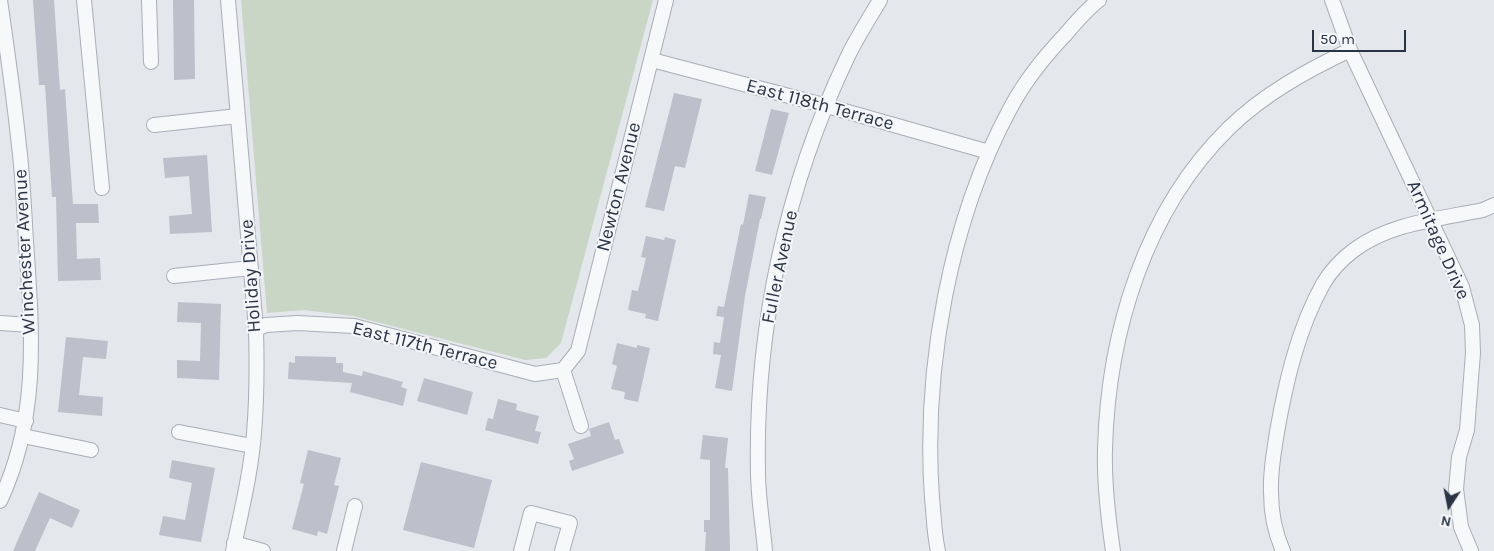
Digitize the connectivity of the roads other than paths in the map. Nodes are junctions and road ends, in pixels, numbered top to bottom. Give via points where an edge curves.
1 (0, 0) edge
2 (84, 0) edge
3 (149, 0) edge
4 (228, 0) edge
5 (666, 0) edge
6 (880, 0) edge
7 (1099, 0) edge
8 (1332, 0) edge
9 (1350, 50) junction
10 (652, 60) junction
11 (151, 62) dead end
12 (827, 106) junction
13 (238, 116) junction
14 (154, 125) dead end
15 (989, 152) junction
16 (102, 188) dead end
17 (1494, 205) edge
18 (1431, 221) junction
19 (251, 268) junction
20 (174, 276) dead end
21 (0, 322) edge
22 (30, 325) junction
23 (256, 329) junction
24 (563, 370) junction
25 (0, 414) edge
26 (26, 421) junction
27 (581, 426) dead end
28 (179, 432) dead end
29 (23, 436) junction
30 (252, 446) junction
31 (92, 450) dead end
32 (0, 500) edge
33 (355, 506) dead end
34 (233, 547) edge
35 (263, 551) edge
36 (344, 551) edge
37 (521, 551) edge
38 (562, 551) edge
39 (765, 551) edge
40 (938, 551) edge
41 (1112, 551) edge
42 (1283, 551) edge
43 (1471, 551) edge

1 - 22 street, Winchester Avenue via 19,148
2 - 16 street
3 - 11 street
4 - 13 street, Holiday Drive
5 - 10 street, Newton Avenue
6 - 12 street, Fuller Avenue via 848,56
7 - 15 street via 1044,58 1011,106
8 - 9 street, Armitage Drive
9 - 18 street, Armitage Drive
9 - 41 street via 1268,95 1230,128 1200,160 1156,228 1132,290 1119,336 1109,392 1105,449
10 - 12 street, East 118th Terrace
10 - 24 street, Newton Avenue via 578,351
12 - 15 street, East 118th Terrace
12 - 39 street, Fuller Avenue via 807,155 778,259 761,365 758,472
13 - 14 street
13 - 19 street, Holiday Drive
15 - 40 street via 959,238 943,305 932,383 930,462
17 - 18 street
18 - 42 street via 1396,228 1353,251 1333,270 1306,318 1285,386 1272,465 1274,520
18 - 43 street, Armitage Drive via 1462,287 1472,325 1467,430 1459,457 1456,489 1462,528
19 - 20 street
19 - 23 street, Holiday Drive
21 - 22 street
22 - 26 street, Winchester Avenue
23 - 24 street, East 117th Terrace via 266,325 297,323 354,326 535,374
23 - 30 street, Holiday Drive via 257,376
24 - 27 street
25 - 26 street
26 - 29 street, Winchester Avenue
28 - 30 street
29 - 31 street
29 - 32 street, Winchester Avenue via 15,466
30 - 34 street, Holiday Drive via 246,493
33 - 36 street
34 - 35 street
37 - 38 street via 531,513 570,523

